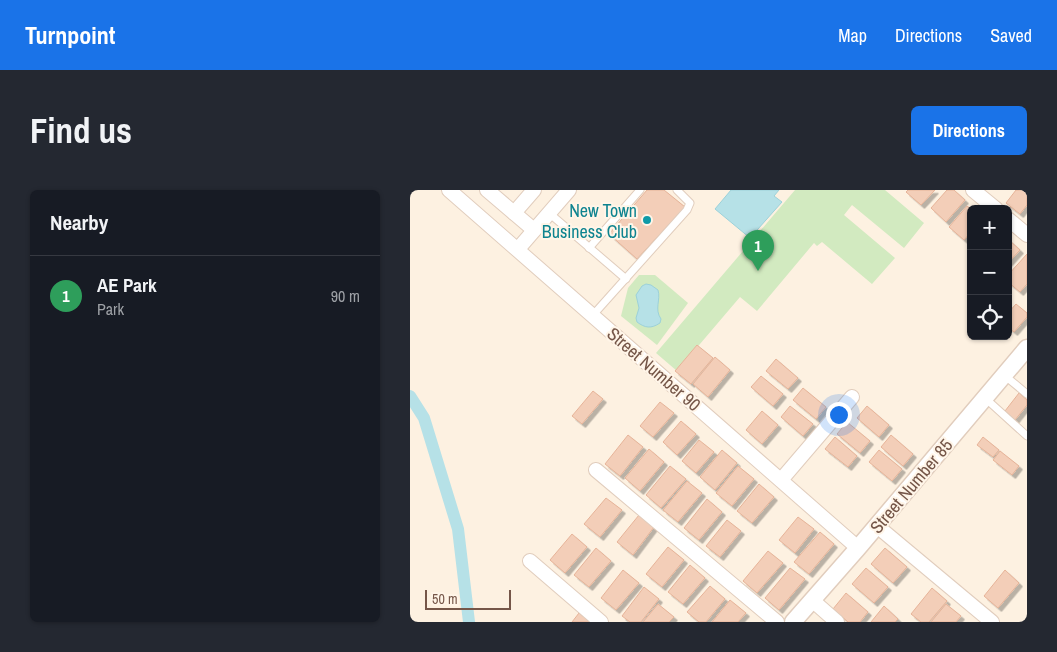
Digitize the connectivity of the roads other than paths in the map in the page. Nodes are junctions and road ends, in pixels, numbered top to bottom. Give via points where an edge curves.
1 (449, 190) edge
2 (487, 190) edge
3 (534, 190) edge
4 (569, 190) edge
5 (640, 190) edge
6 (677, 190) edge
7 (973, 190) edge
8 (991, 205) edge
9 (514, 213) junction
10 (549, 213) junction
11 (1012, 222) edge
12 (534, 230) junction
13 (1027, 235) edge
14 (589, 248) junction
15 (518, 249) junction
16 (626, 279) junction
17 (593, 316) junction
18 (1027, 348) edge
19 (1004, 375) junction
20 (1027, 394) edge
21 (852, 396) dead end
22 (985, 398) junction
23 (1027, 436) edge
24 (596, 470) dead end
25 (781, 480) junction
26 (877, 526) junction
27 (858, 548) junction
28 (530, 562) dead end
29 (812, 600) junction
30 (601, 622) edge
31 (777, 622) edge
32 (793, 622) edge
33 (837, 622) edge
34 (992, 622) edge

1 - 15 street, Street Number 90
2 - 9 street
3 - 9 street
4 - 10 street
5 - 14 lane
6 - 16 lane via 688,200 689,206
7 - 8 street
9 - 12 street
10 - 12 street
10 - 14 lane
11 - 13 street
12 - 15 street
14 - 16 lane
15 - 17 street, Street Number 90
16 - 17 lane
17 - 25 street, Street Number 90
18 - 19 street, Street Number 85
19 - 20 lane
19 - 22 street, Street Number 85
21 - 25 street
22 - 23 lane
22 - 26 street, Street Number 85
24 - 31 street
25 - 27 street, Street Number 90
26 - 27 street, Street Number 85
26 - 34 street
27 - 29 street, Street Number 85
28 - 30 street
29 - 32 street, Street Number 85
29 - 33 street

